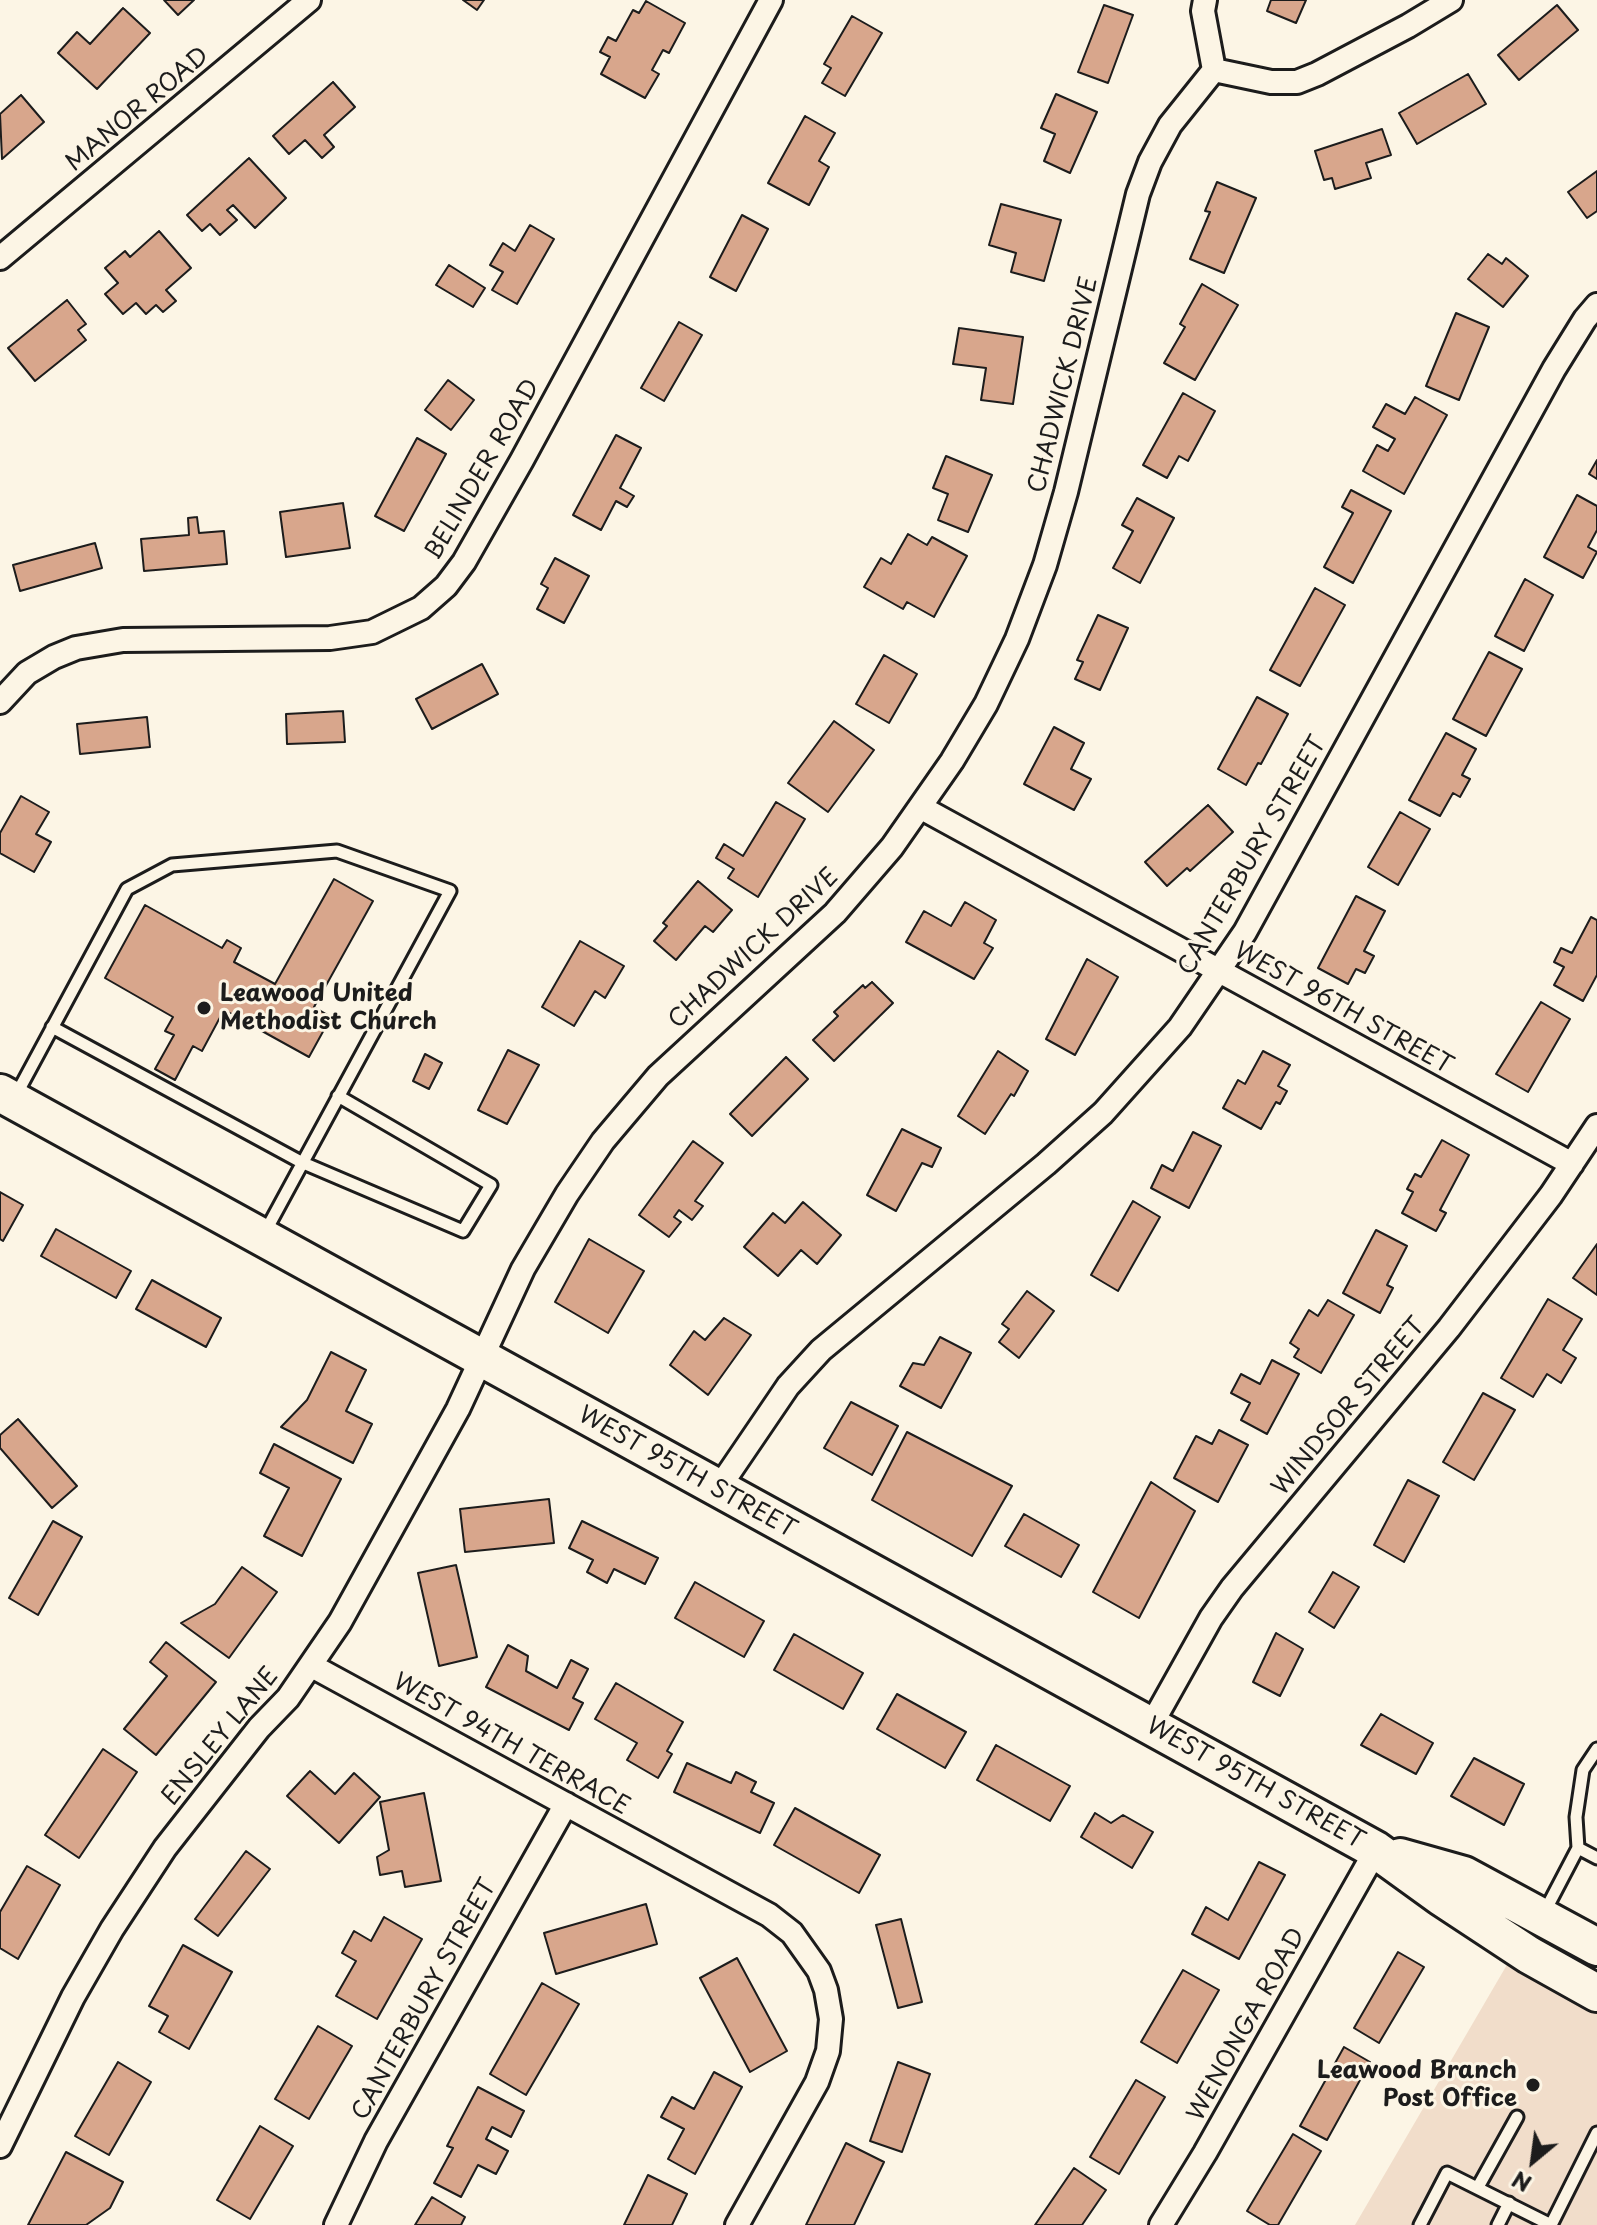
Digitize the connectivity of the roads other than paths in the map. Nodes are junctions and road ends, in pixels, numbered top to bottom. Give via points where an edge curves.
1 (309, 0) edge
2 (771, 0) edge
3 (1205, 0) edge
4 (1451, 0) edge
5 (1214, 70) junction
6 (0, 258) edge
7 (1597, 305) edge
8 (0, 702) edge
9 (920, 807) junction
10 (1220, 971) junction
11 (52, 1027) junction
12 (338, 1096) junction
13 (7, 1097) edge
14 (1597, 1126) edge
15 (301, 1162) junction
16 (1572, 1164) junction
17 (262, 1238) junction
18 (482, 1360) junction
19 (718, 1489) junction
20 (312, 1666) junction
21 (1150, 1727) junction
22 (1597, 1749) edge
23 (566, 1804) junction
24 (1578, 1848) junction
25 (1376, 1850) junction
26 (1597, 1858) edge
27 (1546, 1937) junction
28 (1597, 1947) edge
29 (1597, 1993) edge
30 (1517, 2117) dead end
31 (1597, 2133) edge
32 (0, 2146) edge
33 (1478, 2187) junction
34 (1509, 2203) junction
35 (336, 2225) edge
36 (737, 2225) edge
37 (1161, 2225) edge
38 (1420, 2225) edge
39 (1498, 2225) edge
40 (1550, 2225) edge

1 - 6 street, MANOR ROAD
2 - 8 street, BELINDER ROAD via 522,460 446,586 421,608 372,632 330,638 123,640 76,648 27,673
3 - 5 street
4 - 5 street via 1297,82
5 - 9 street, CHADWICK DRIVE via 1170,125 1138,194 1066,492 1017,639 986,704
7 - 10 street, CANTERBURY STREET via 1554,369
9 - 10 street, WEST 96TH STREET
9 - 18 street, CHADWICK DRIVE via 835,913 658,1076 603,1141 523,1269
10 - 16 street, WEST 96TH STREET
10 - 19 street, CANTERBURY STREET via 1180,1027 1103,1113 821,1350 788,1386
11 - 12 lane via 127,889 172,865 337,851 450,891
11 - 13 lane
11 - 15 lane
12 - 15 lane
12 - 15 lane via 491,1185 463,1231
13 - 17 main road, WEST 95TH STREET
14 - 16 street, WINDSOR STREET
15 - 17 lane
16 - 21 street, WINDSOR STREET via 1449,1328 1232,1588
17 - 18 main road, WEST 95TH STREET
18 - 19 main road, WEST 95TH STREET
18 - 20 street, ENSLEY LANE
19 - 21 main road, WEST 95TH STREET
20 - 23 street, WEST 94TH TERRACE
20 - 32 street, ENSLEY LANE via 165,1848 112,1929
21 - 25 main road, WEST 95TH STREET
22 - 24 lane via 1583,1770
23 - 35 street, CANTERBURY STREET via 376,2141
23 - 36 street, WEST 94TH TERRACE via 769,1915 792,1933 819,1971 831,2019 828,2051 817,2082
24 - 26 lane
24 - 27 lane
25 - 27 main road, WEST 95TH STREET via 1441,1897
25 - 37 street, WENONGA ROAD
27 - 28 main road, WEST 95TH STREET
27 - 29 main road, WEST 95TH STREET
30 - 33 lane
31 - 40 lane
33 - 34 lane
33 - 38 lane via 1447,2173
34 - 39 lane
34 - 40 lane

